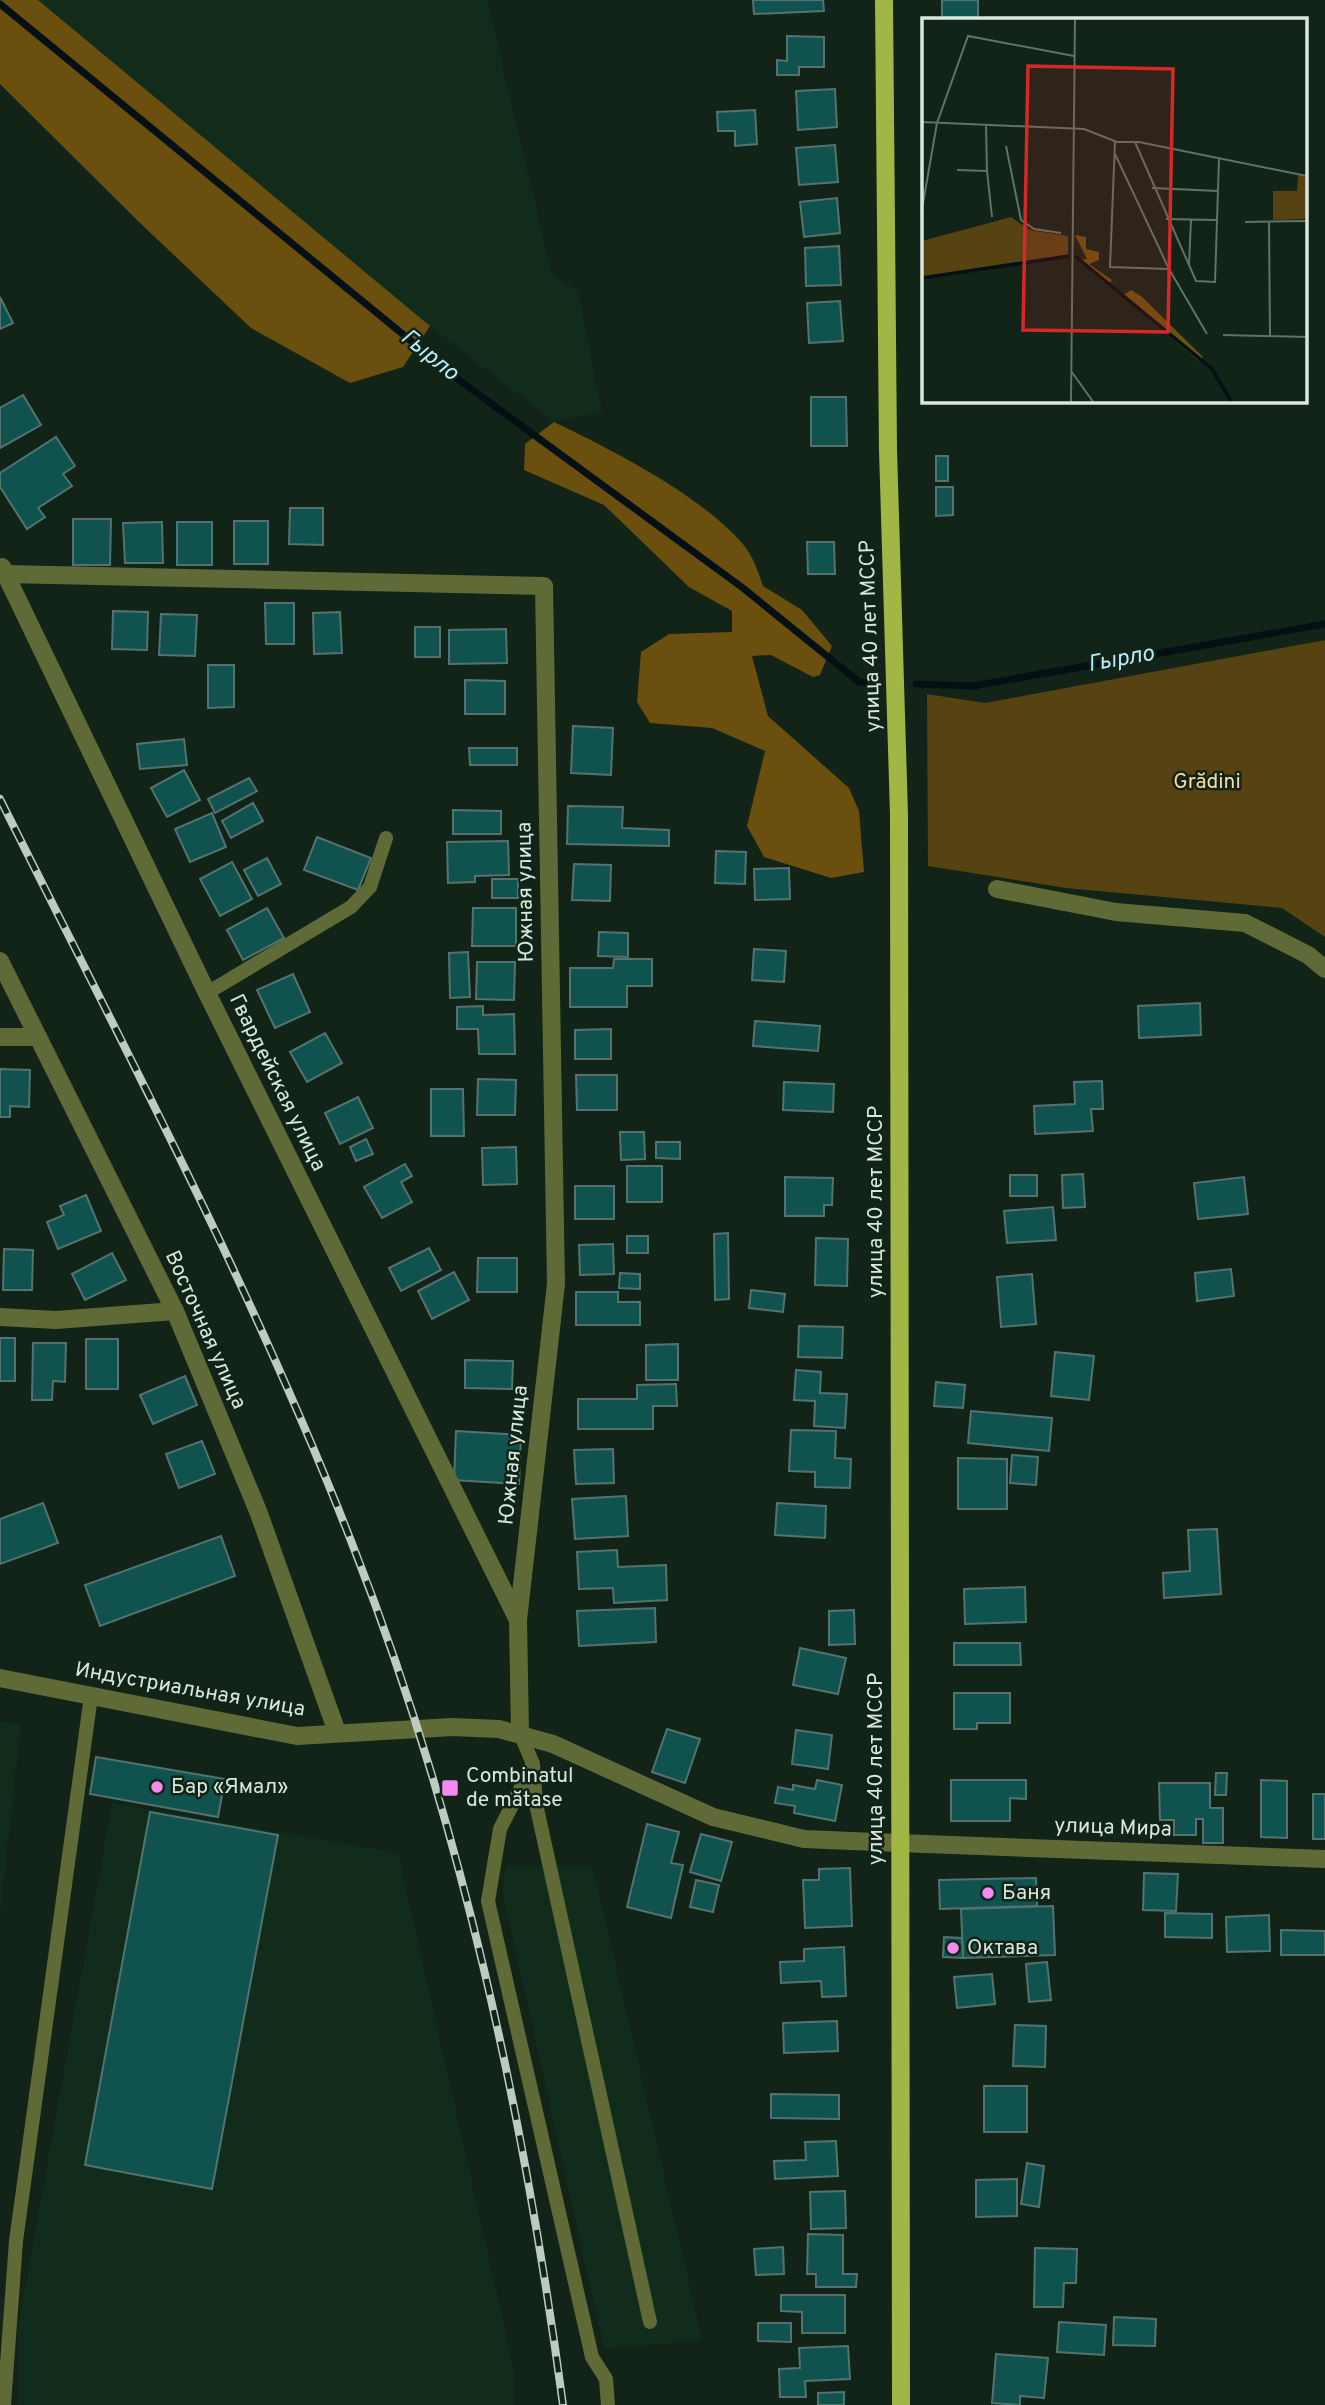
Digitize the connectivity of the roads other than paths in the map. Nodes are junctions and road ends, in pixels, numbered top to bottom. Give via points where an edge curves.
1 (884, 0) edge
2 (3, 569) edge
3 (386, 838) dead end
4 (997, 889) dead end
5 (0, 961) edge
6 (1325, 970) edge
7 (207, 993) junction
8 (0, 1037) edge
9 (38, 1037) junction
10 (175, 1311) junction
11 (0, 1317) edge
12 (518, 1620) junction
13 (0, 1678) edge
14 (91, 1696) junction
15 (337, 1732) junction
16 (520, 1733) junction
17 (533, 1764) junction
18 (899, 1843) junction
19 (1325, 1858) edge
20 (650, 2322) dead end
21 (4, 2405) edge
22 (608, 2405) edge
23 (901, 2405) edge

1 - 18 main road, улица 40 лет МССР via 888,450 899,815
2 - 7 street, Гвардейская улица
2 - 12 street, Южная улица via 544,586 556,1284
3 - 7 lane via 370,887 352,907
4 - 6 street via 1116,912 1245,923 1308,955
5 - 9 street, Восточная улица
7 - 12 street, Гвардейская улица
8 - 9 street
9 - 10 street, Восточная улица
10 - 11 street via 56,1320
10 - 15 street, Восточная улица via 258,1511
12 - 16 street, Южная улица
13 - 14 street, Индустриальная улица
14 - 15 street, Индустриальная улица via 297,1736
14 - 21 lane via 16,2241
15 - 16 street, Индустриальная улица via 478,1727
16 - 17 lane
16 - 18 street, Индустриальная улица via 713,1816 804,1839
17 - 20 lane via 536,1804
17 - 22 lane via 500,1829 488,1901 592,2357 606,2379
18 - 19 street, улица Мира
18 - 23 main road, улица 40 лет МССР

